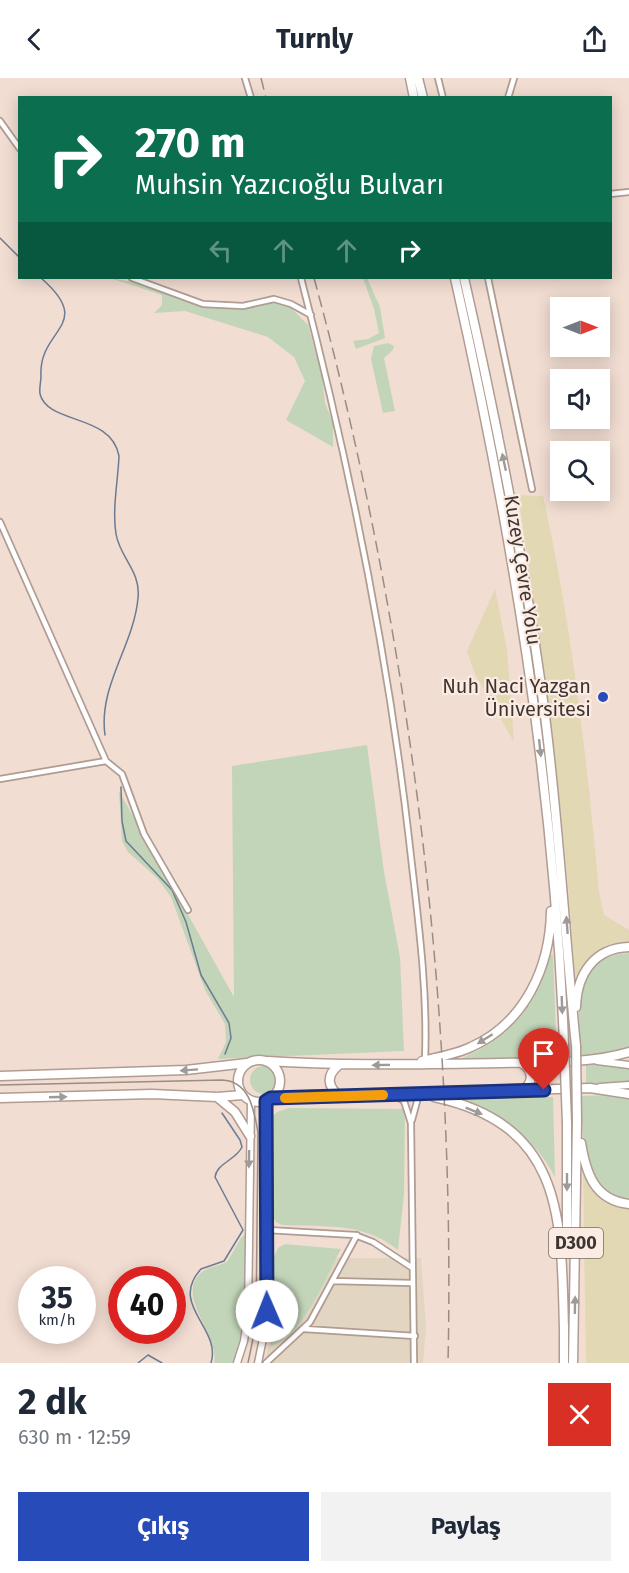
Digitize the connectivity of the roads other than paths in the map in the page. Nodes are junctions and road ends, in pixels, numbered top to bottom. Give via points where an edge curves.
1 (245, 78) edge
2 (410, 78) edge
3 (418, 78) edge
4 (438, 78) edge
5 (514, 78) edge
6 (250, 96) edge
7 (414, 96) edge
8 (422, 96) edge
9 (442, 96) edge
10 (509, 96) edge
11 (0, 121) edge
12 (18, 146) edge
13 (629, 192) edge
14 (612, 194) edge
15 (135, 279) edge
16 (301, 279) edge
17 (455, 279) edge
18 (464, 279) edge
19 (488, 279) edge
20 (311, 315) junction
21 (532, 489) dead end
22 (0, 522) edge
23 (106, 761) junction
24 (0, 779) edge
25 (548, 815) junction
26 (188, 910) dead end
27 (629, 947) edge
28 (576, 1046) junction
29 (629, 1052) edge
30 (425, 1060) junction
31 (586, 1060) junction
32 (267, 1061) junction
33 (518, 1062) junction
34 (247, 1063) junction
35 (339, 1065) junction
36 (411, 1065) junction
37 (629, 1065) edge
38 (0, 1076) edge
39 (629, 1085) edge
40 (590, 1088) junction
41 (520, 1091) junction
42 (418, 1094) junction
43 (629, 1094) edge
44 (243, 1095) junction
45 (394, 1095) junction
46 (217, 1097) junction
47 (340, 1097) junction
48 (0, 1098) edge
49 (269, 1099) junction
50 (251, 1101) junction
51 (578, 1122) junction
52 (411, 1123) junction
53 (250, 1136) junction
54 (629, 1204) edge
55 (267, 1230) junction
56 (357, 1235) junction
57 (411, 1267) junction
58 (332, 1281) junction
59 (412, 1283) junction
60 (304, 1329) junction
61 (564, 1330) junction
62 (415, 1336) junction
63 (237, 1363) edge
64 (258, 1363) edge
65 (266, 1363) edge
66 (414, 1363) edge
67 (564, 1363) edge
68 (573, 1363) edge

1 - 6 street
2 - 7 highway
3 - 8 highway
4 - 9 street
5 - 10 street
11 - 12 street
13 - 14 street
15 - 20 street via 203,304 243,306 274,299
16 - 20 street
17 -> 25 highway, Kuzey Çevre Yolu / D300 via 512,552
28 -> 18 highway, Kuzey Çevre Yolu / D300 via 559,832 536,648 511,494
19 - 21 street
20 - 30 street via 357,510 390,694 417,910
22 - 23 street
23 - 24 street
23 - 26 street via 122,774 144,834
25 -> 30 highway via 551,930 535,984 520,1008 491,1036 468,1049
25 -> 61 highway, Kuzey Çevre Yolu / D300, bridge via 561,965 567,1123
27 - 28 highway via 604,952 585,970 576,1001
28 - 51 highway, D300, bridge
29 - 31 highway
30 - 36 highway
31 - 33 highway
31 - 37 street
32 - 34 highway
32 - 35 highway
32 - 49 highway via 280,1076 279,1088
33 - 36 highway
33 - 41 highway via 527,1066 531,1077 528,1086
34 -> 38 highway via 167,1071
34 - 44 highway via 237,1080
36 -> 35 highway
35 - 47 highway via 328,1081
39 - 40 street
40 - 41 highway
40 - 43 highway
41 - 42 highway
42 - 45 highway
42 - 52 street
42 -> 61 highway via 453,1102 496,1121 516,1137 541,1168 560,1224
44 - 46 highway
44 - 50 highway
45 - 47 highway
45 - 52 street via 404,1101
48 -> 46 highway via 152,1094
46 - 53 highway via 235,1112
47 - 49 highway
49 - 50 highway
49 - 55 street
50 - 53 street
51 - 54 highway via 590,1182 607,1197
68 -> 51 highway, D300
52 - 57 street
53 -> 63 street via 248,1313
55 - 56 street
55 - 64 street via 267,1319
56 - 57 street
56 - 58 street
57 - 59 street
58 - 59 street
58 - 60 street
59 - 62 street
60 - 62 street
60 - 65 street
61 - 67 highway, D300
62 - 66 street

